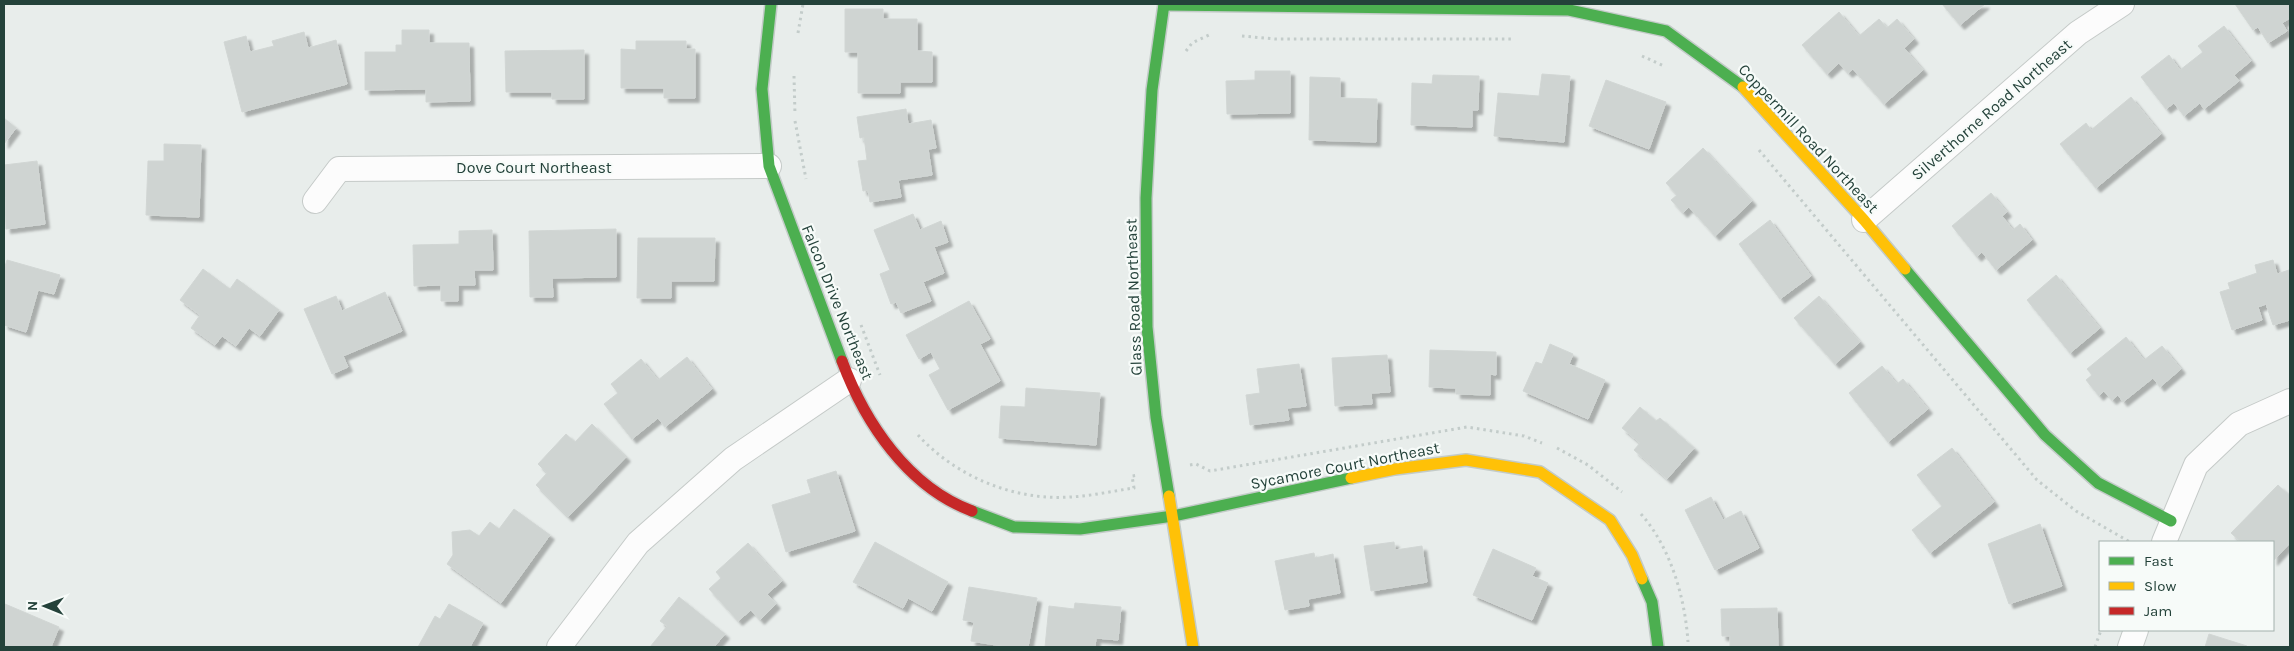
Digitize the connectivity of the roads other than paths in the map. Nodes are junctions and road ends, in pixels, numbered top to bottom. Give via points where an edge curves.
1 (771, 4) edge
2 (1164, 4) edge
3 (2122, 4) edge
4 (1569, 7) edge
5 (769, 166) junction
6 (314, 201) dead end
7 (1864, 220) junction
8 (849, 380) junction
9 (2290, 401) edge
10 (1173, 516) junction
11 (2168, 531) edge
12 (2136, 631) edge
13 (559, 647) edge
14 (1193, 647) edge
15 (1658, 647) edge
16 (2130, 647) edge

1 - 5 street, Falcon Drive Northeast via 762,89
2 - 4 street, Coppermill Road Northeast
2 - 10 street, Glass Road Northeast via 1152,90 1146,198 1147,327 1156,418
3 - 7 street, Silverthorne Road Northeast via 2078,33
4 - 7 street, Coppermill Road Northeast via 1666,31 1738,81
5 - 6 street, Dove Court Northeast via 339,169
5 - 8 street, Falcon Drive Northeast
7 - 11 street, Coppermill Road Northeast via 2044,435 2098,484
8 - 10 street, Falcon Drive Northeast via 883,440 914,476 961,507 1014,527 1080,529
8 - 13 street via 733,459 638,543
9 - 11 street via 2239,424 2196,465
10 - 14 street, Glass Road Northeast
10 - 15 street, Sycamore Court Northeast via 1395,469 1466,460 1540,472 1610,520 1632,555 1652,602
12 - 16 street

